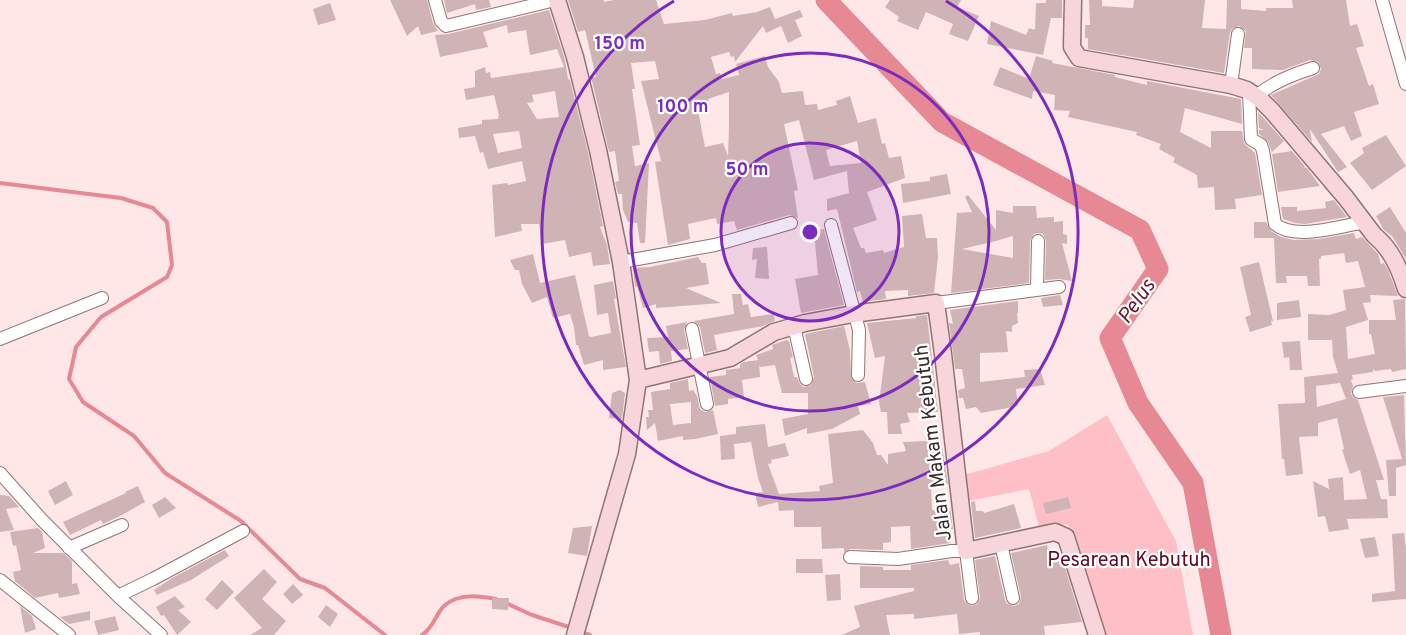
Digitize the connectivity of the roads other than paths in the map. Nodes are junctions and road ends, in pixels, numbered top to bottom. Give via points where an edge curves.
1 (435, 0) edge
2 (556, 0) edge
3 (1072, 0) edge
4 (1382, 0) edge
5 (1238, 34) dead end
6 (1313, 68) dead end
7 (1406, 84) edge
8 (1231, 85) junction
9 (1253, 94) junction
10 (1365, 222) junction
11 (791, 223) dead end
12 (831, 225) dead end
13 (1038, 242) dead end
14 (621, 262) junction
15 (1059, 287) dead end
16 (1406, 289) edge
17 (1036, 290) junction
18 (102, 298) dead end
19 (936, 303) junction
20 (853, 314) junction
21 (794, 326) junction
22 (692, 329) dead end
23 (0, 339) edge
24 (700, 366) junction
25 (858, 375) dead end
26 (806, 379) dead end
27 (638, 380) junction
28 (1406, 386) edge
29 (1359, 392) dead end
30 (707, 404) dead end
31 (0, 473) edge
32 (122, 525) dead end
33 (243, 531) dead end
34 (1001, 544) junction
35 (69, 548) junction
36 (966, 551) junction
37 (850, 557) dead end
38 (0, 580) edge
39 (118, 596) junction
40 (972, 598) dead end
41 (1013, 598) dead end
42 (69, 635) edge
43 (161, 635) edge
44 (575, 635) edge
45 (1097, 635) edge

1 - 2 street via 446,26
2 - 14 street via 589,110
3 - 8 street via 1072,46 1079,58
4 - 7 street
5 - 8 street
6 - 9 street
8 - 9 street
9 - 10 street via 1289,130
9 - 10 street via 1251,139 1263,151 1275,224 1300,233
10 - 16 street via 1398,265
11 - 14 street via 715,245
12 - 20 street
13 - 17 street
14 - 27 street
15 - 17 street
17 - 19 street
18 - 23 street
19 - 20 street
19 - 36 street, Jalan Makam Kebutuh
20 - 21 street
20 - 25 street via 858,330
21 - 24 street via 774,332 730,358
21 - 26 street
22 - 24 street
24 - 27 street
24 - 30 street
27 - 44 street via 627,454
28 - 29 street
31 - 35 street
32 - 35 street
33 - 39 street
34 - 36 street, Jalan Makam Kebutuh
34 - 41 street
34 - 45 street, Jalan Makam Kebutuh via 1055,532 1066,537
35 - 39 street
36 - 37 street via 898,559
36 - 40 street
38 - 42 street
39 - 43 street

